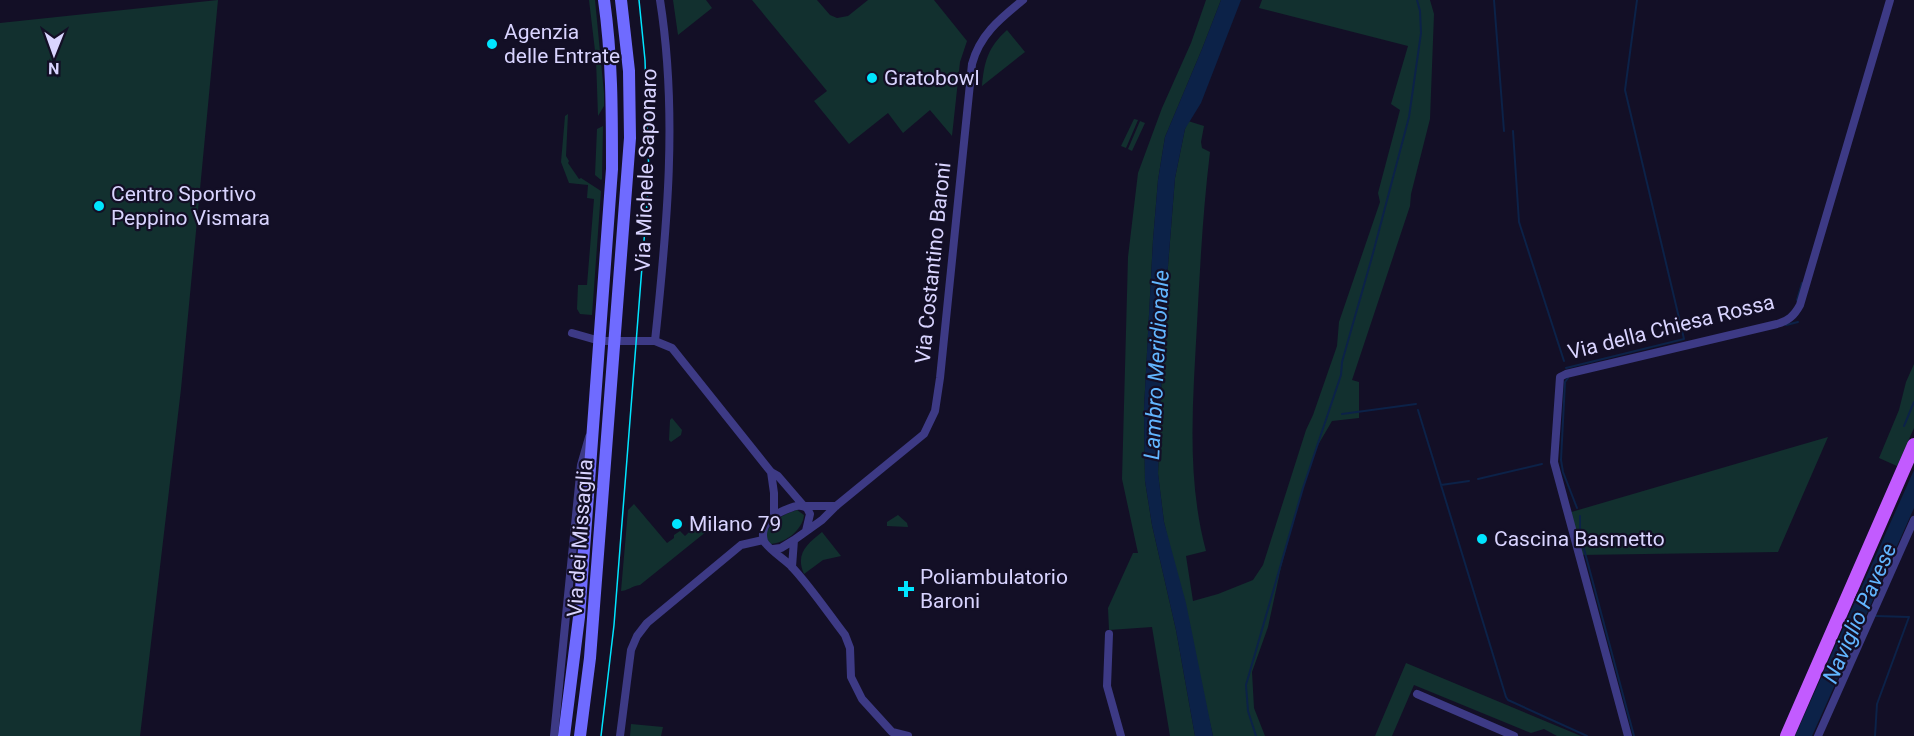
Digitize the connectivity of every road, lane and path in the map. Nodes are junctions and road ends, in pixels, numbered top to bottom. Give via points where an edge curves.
1 (604, 0) edge
2 (621, 0) edge
3 (660, 0) edge
4 (1023, 0) edge
5 (1890, 0) edge
6 (572, 333) dead end
7 (600, 341) junction
8 (656, 341) junction
9 (615, 342) junction
10 (592, 428) junction
11 (1914, 445) edge
12 (771, 472) junction
13 (804, 506) junction
14 (836, 506) junction
15 (774, 517) junction
16 (1914, 520) edge
17 (806, 532) junction
18 (763, 540) junction
19 (794, 540) junction
20 (773, 549) junction
21 (792, 567) junction
22 (1109, 634) dead end
23 (1417, 694) dead end
24 (554, 736) edge
25 (564, 736) edge
26 (580, 736) edge
27 (620, 736) edge
28 (908, 736) edge
29 (1121, 736) edge
30 (1514, 736) edge
31 (1628, 736) edge
32 (1787, 736) edge
33 (1818, 736) edge

1 - 7 main road, Via dei Missaglia via 609,35 612,158
2 - 9 main road, Via dei Missaglia via 629,71 630,130
3 - 8 street, Via Michele Saponaro via 670,89 667,212
4 - 14 street, Via Costantino Baroni via 990,28 972,64 935,411 924,434
5 - 31 street, Via della Chiesa Rossa via 1796,313 1777,324 1560,377 1554,462
6 - 7 street
7 - 9 street
7 - 10 main road, Via dei Missaglia
8 - 9 street
8 - 12 street via 672,348
9 - 26 main road, Via dei Missaglia via 590,658
10 - 24 street, Via dei Missaglia via 581,465
10 - 25 main road, Via dei Missaglia via 579,617
11 - 32 main road
12 - 13 street
12 - 15 street
13 - 14 street
13 - 15 street via 784,510
13 - 17 street via 810,514
14 - 17 street, Via Costantino Baroni
15 - 18 street via 764,528
16 - 33 street
17 - 19 street, Via Costantino Baroni
18 - 20 street
18 - 27 street via 741,545 647,622 631,650
19 - 20 street, Via Costantino Baroni
19 - 21 street
20 - 21 street
21 - 28 street via 845,635 850,648 851,677 862,699 892,732
22 - 29 street via 1107,686
23 - 30 street

